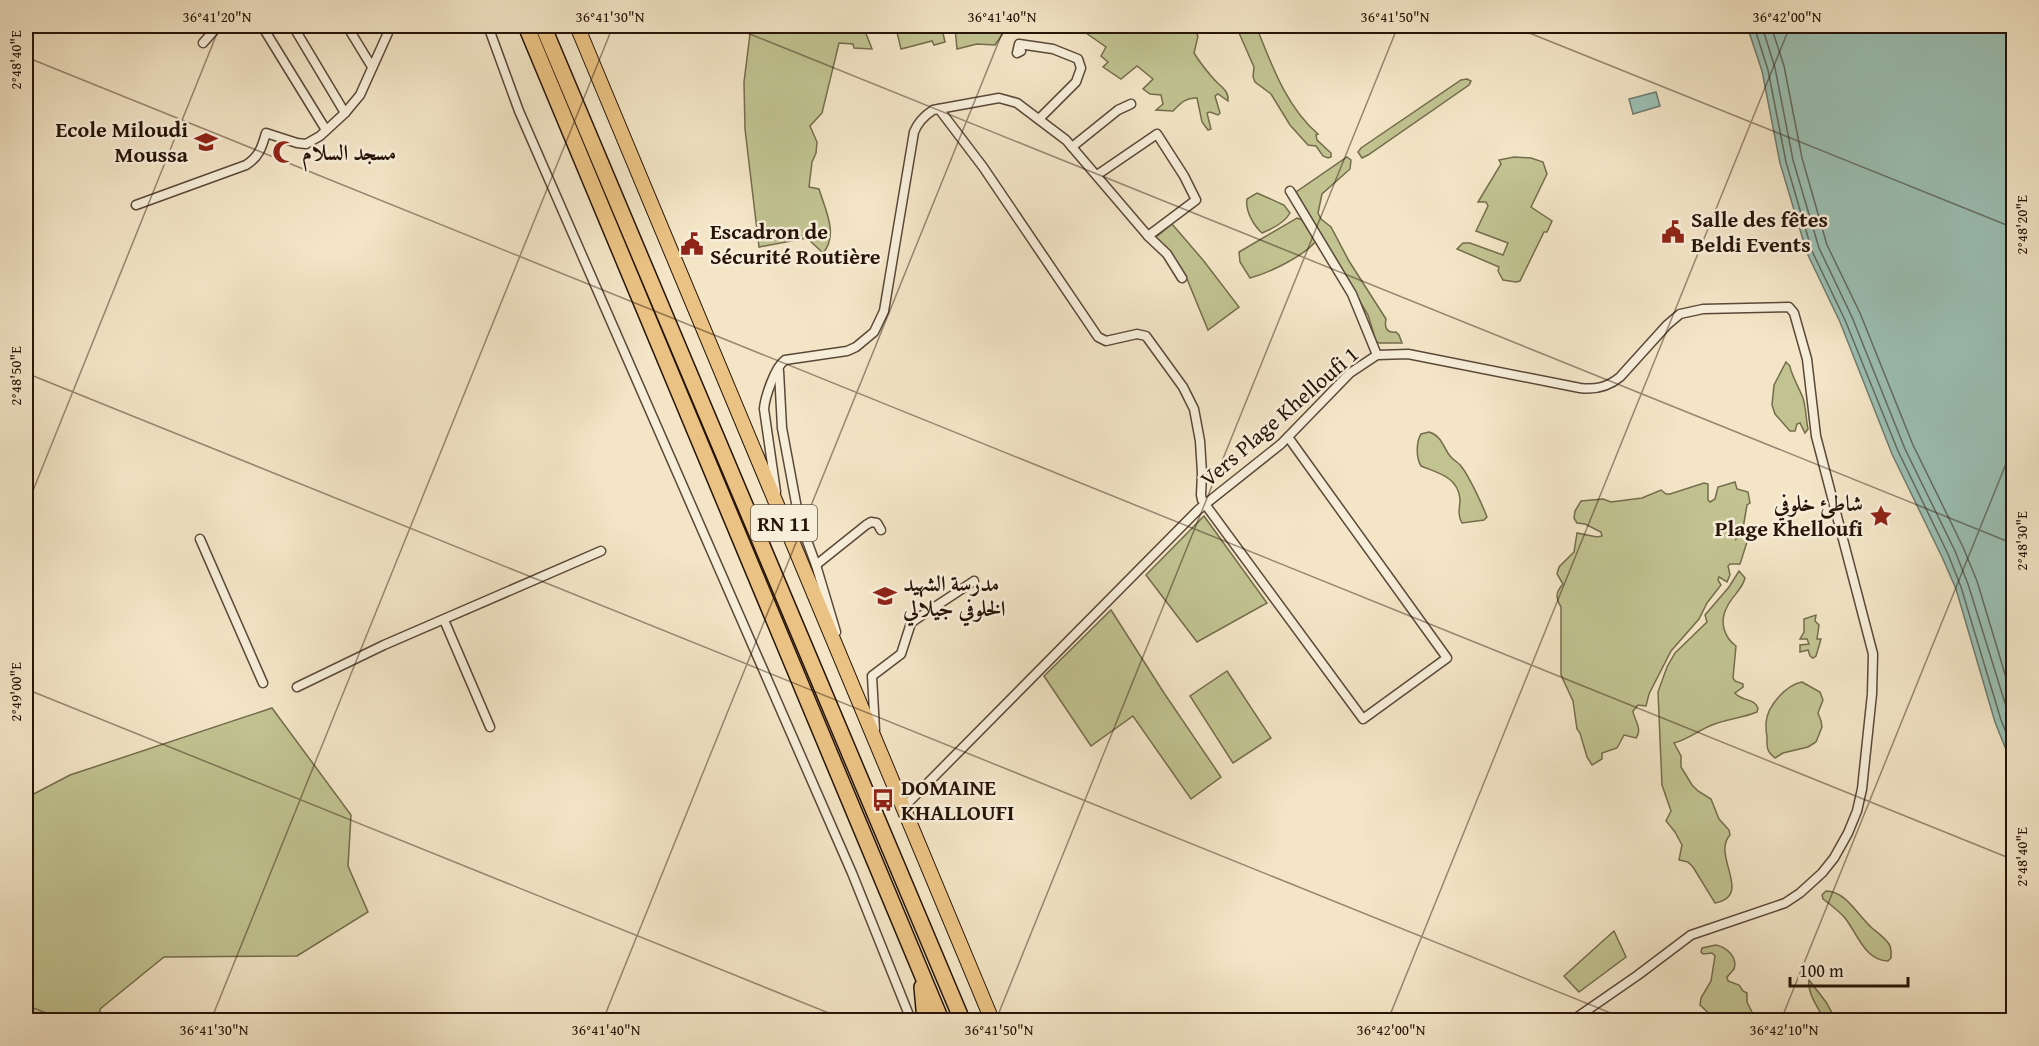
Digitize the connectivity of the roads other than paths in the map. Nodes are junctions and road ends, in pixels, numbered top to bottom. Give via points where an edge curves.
1 (218, 26) edge
2 (262, 26) edge
3 (293, 26) edge
4 (348, 26) edge
5 (379, 26) edge
6 (391, 26) edge
7 (488, 26) edge
8 (526, 26) edge
9 (543, 26) edge
10 (577, 26) edge
11 (386, 36) junction
12 (203, 43) dead end
13 (1022, 51) dead end
14 (372, 67) junction
15 (1131, 104) dead end
16 (939, 109) junction
17 (345, 113) junction
18 (1039, 119) junction
19 (326, 130) junction
20 (1072, 147) junction
21 (1097, 175) junction
22 (1290, 190) dead end
23 (136, 204) dead end
24 (1148, 237) junction
25 (1182, 278) dead end
26 (1377, 355) junction
27 (778, 366) junction
28 (1288, 437) junction
29 (770, 456) junction
30 (790, 472) junction
31 (1205, 504) junction
32 (780, 516) junction
33 (881, 530) dead end
34 (200, 538) dead end
35 (601, 551) dead end
36 (816, 565) junction
37 (975, 581) dead end
38 (444, 620) junction
39 (263, 683) dead end
40 (852, 684) junction
41 (297, 687) dead end
42 (490, 727) dead end
43 (876, 743) junction
44 (903, 808) junction
45 (921, 972) junction
46 (911, 1020) edge
47 (925, 1020) edge
48 (941, 1020) edge
49 (962, 1020) edge
50 (992, 1020) edge
51 (1573, 1020) edge

1 - 12 street
2 - 19 street
3 - 17 street
4 - 14 street
5 - 11 street
6 - 11 street
7 - 46 street via 519,111 848,862
8 - 45 highway
9 - 49 highway
10 - 32 main road, RN 11
11 - 14 street
13 - 18 street via 1017,53 1019,44 1053,50 1078,59 1081,68 1076,82
14 - 17 street via 360,95
15 - 20 street
16 - 18 street via 1005,98
16 - 27 street via 922,118 914,132 888,297 874,332 847,351 785,360
16 - 31 street via 1098,337 1106,341 1137,334 1146,336 1184,387 1194,410 1201,454 1200,495
17 - 19 street
18 - 20 street
19 - 23 street via 306,144 266,134 255,160 246,165
20 - 21 street
21 - 24 street
21 - 24 street via 1157,134 1196,200
22 - 26 street via 1352,294
24 - 25 street via 1167,254
26 - 28 street, Vers Plage Khelloufi 1 via 1350,373
26 - 51 street, Vers Plage Khelloufi 1 via 1418,356 1589,390 1614,382 1673,319 1688,311 1786,306 1794,313 1807,359 1816,436 1873,654 1869,723 1857,811 1833,858 1800,893 1785,903 1690,935
27 - 29 street via 764,406
27 - 30 street
28 - 31 street, Vers Plage Khelloufi 1
28 - 31 street via 1447,658 1363,719
29 - 30 street
29 - 32 street
30 - 36 street via 799,519
31 - 44 street, Vers Plage Khelloufi 1
32 - 40 main road, RN 11
33 - 36 street via 878,523 871,522
34 - 39 street
35 - 38 street
36 - 40 street
37 - 43 street via 911,623 901,654 872,676
38 - 41 street
38 - 42 street
40 - 43 main road, RN 11
43 - 44 main road, RN 11
44 - 50 main road, RN 11
45 - 47 highway
45 - 48 highway

